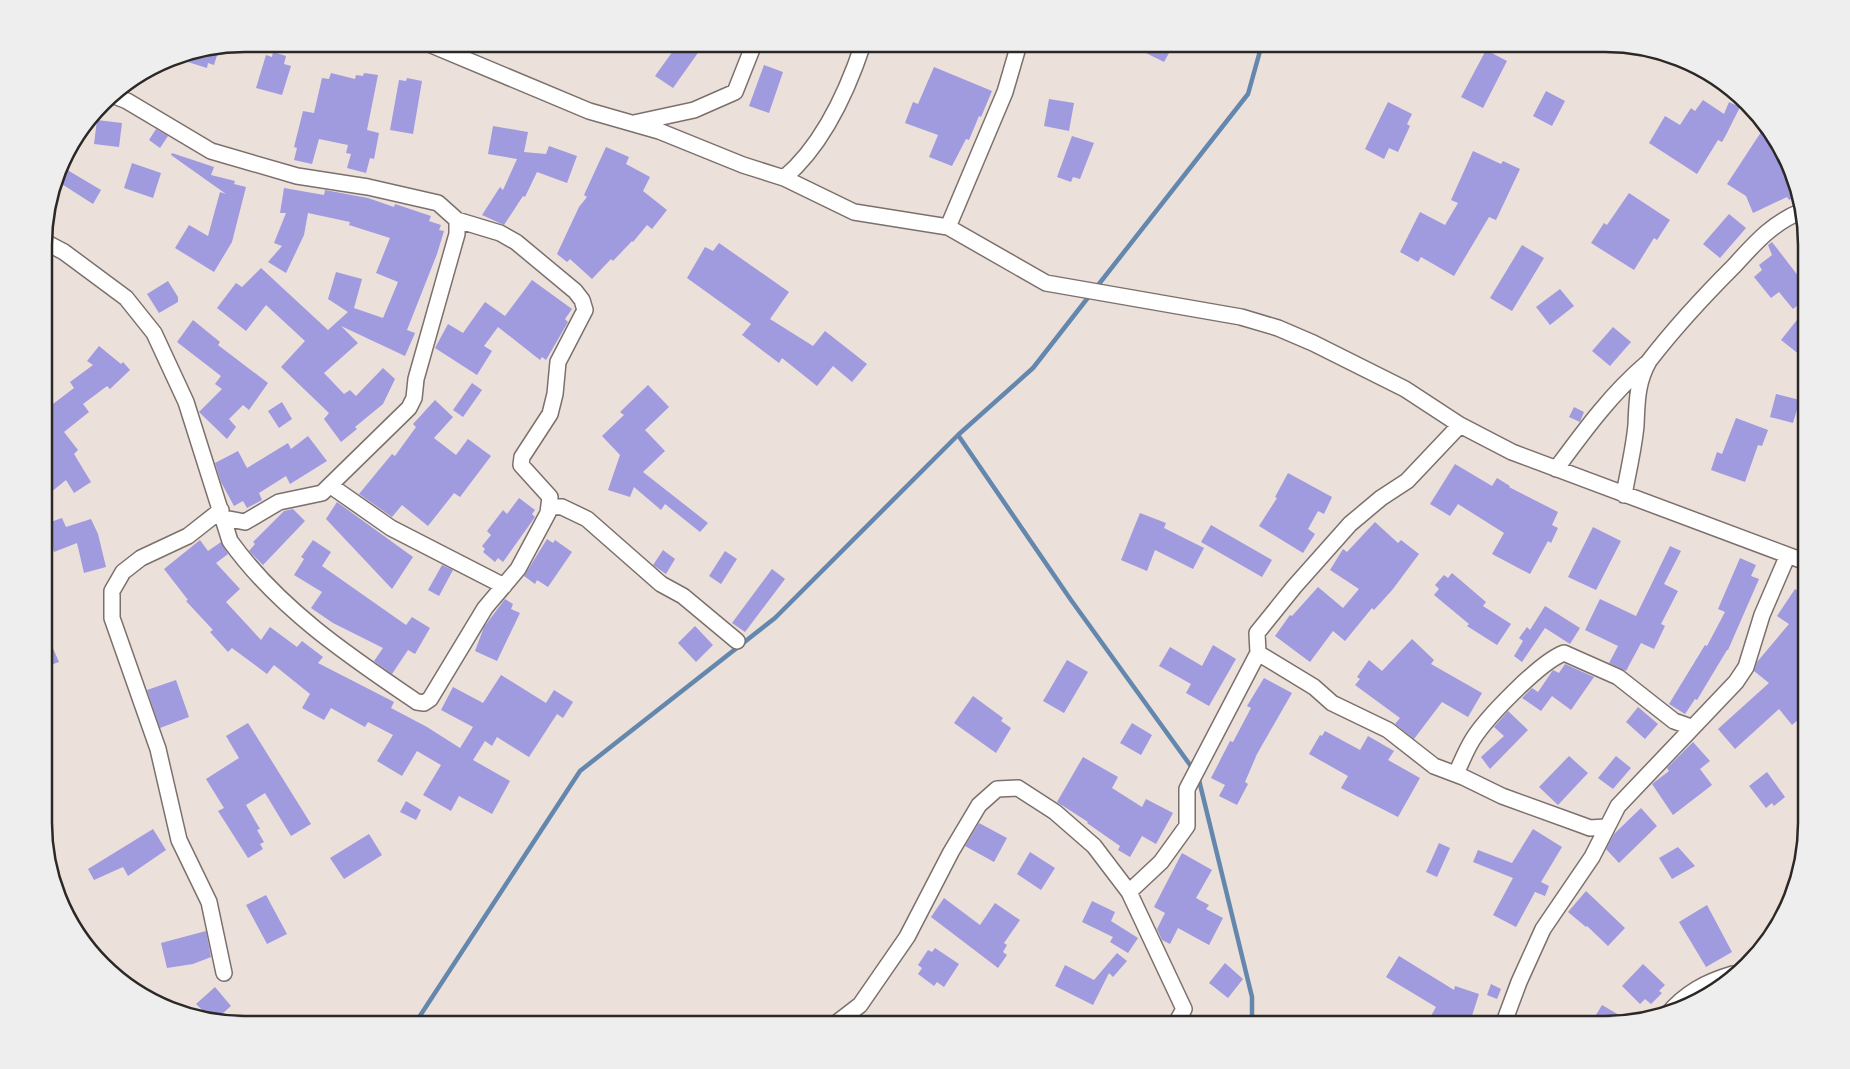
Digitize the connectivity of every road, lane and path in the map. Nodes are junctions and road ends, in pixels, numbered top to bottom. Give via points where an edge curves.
1 (449, 52) edge
2 (751, 52) edge
3 (860, 52) edge
4 (1017, 52) edge
5 (121, 98) edge
6 (633, 123) junction
7 (784, 178) junction
8 (1795, 214) edge
9 (457, 220) junction
10 (948, 227) junction
11 (52, 245) edge
12 (1649, 360) junction
13 (1460, 425) junction
14 (1556, 469) junction
15 (331, 486) junction
16 (1624, 495) junction
17 (550, 506) junction
18 (222, 514) junction
19 (1787, 557) junction
20 (1798, 560) edge
21 (504, 586) junction
22 (737, 641) dead end
23 (1258, 653) junction
24 (1691, 727) junction
25 (1456, 774) junction
26 (1605, 827) junction
27 (1129, 892) junction
28 (224, 973) dead end
29 (1722, 977) edge
30 (1682, 1000) edge
31 (846, 1016) edge
32 (1180, 1016) edge
33 (1506, 1016) edge

1 - 6 street via 589,112
2 - 6 street via 735,92 694,110
3 - 7 street via 824,130 809,154
4 - 10 street via 1005,92
5 - 9 street via 211,151 298,176 368,187 438,204
6 - 7 street
7 - 10 street via 854,212
8 - 12 street via 1783,218 1762,235 1703,295
9 - 15 street via 457,234 416,379 414,398 400,417
9 - 17 street via 500,233 516,242 582,300 583,318 558,362 556,394 550,414 522,457 521,465 550,497
10 - 13 street via 1046,282 1241,317 1278,328 1405,389
11 - 18 street via 126,298 154,333 186,402
12 - 14 street via 1624,382 1593,418
12 - 16 street via 1636,397 1636,426
13 - 14 street via 1512,452
13 - 23 street via 1408,482 1381,498 1350,524 1257,633
14 - 16 street
15 - 18 street via 322,493 278,502 245,522
15 - 21 street via 391,528
16 - 19 street
17 - 21 street via 518,569
17 - 22 street via 570,509 587,519 661,584 683,596
18 - 21 street via 230,541 269,588 354,660 417,702 424,703 430,699 485,608
18 - 28 street via 188,536 141,558 123,572 112,591 112,618 158,749 179,840 209,902
19 - 20 street
19 - 24 street via 1768,599 1746,667 1736,682
23 - 25 street via 1314,687 1332,703 1388,730 1434,766
23 - 27 street via 1187,788 1187,826 1161,862
24 - 25 street via 1674,721 1618,677 1564,654 1537,670 1490,718 1473,739
24 - 26 street via 1618,806
25 - 26 street via 1502,796 1582,826
26 - 33 street via 1592,857 1543,929
27 - 31 street via 1094,846 1055,812 1018,788 997,789 979,805 907,937 860,1005
27 - 32 street via 1184,1009
29 - 30 street via 1708,981

